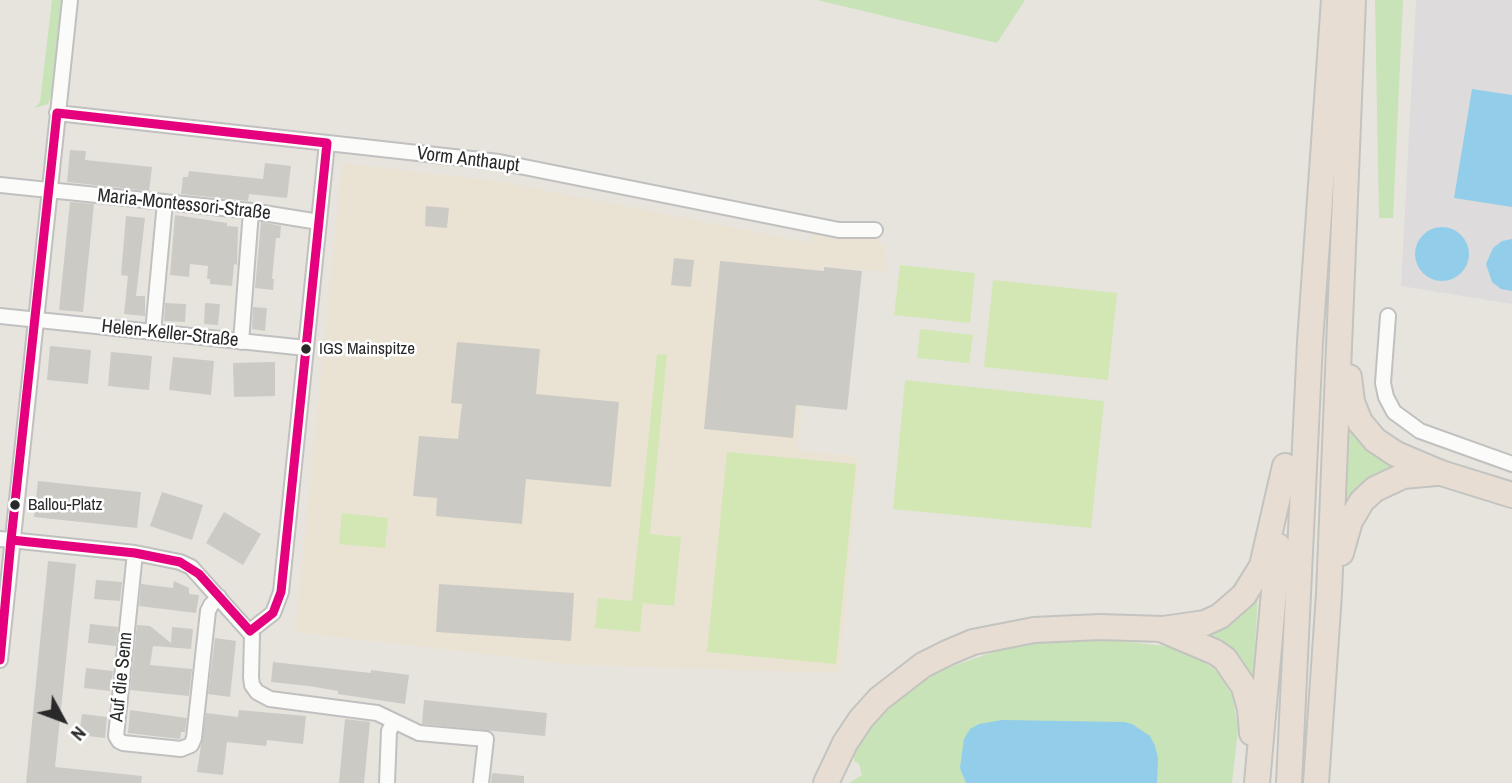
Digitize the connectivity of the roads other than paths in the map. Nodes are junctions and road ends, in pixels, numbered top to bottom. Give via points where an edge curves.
1 (70, 0) edge
2 (1334, 0) edge
3 (1353, 0) edge
4 (57, 113) junction
5 (327, 144) junction
6 (0, 185) edge
7 (49, 191) junction
8 (165, 202) junction
9 (251, 211) junction
10 (318, 222) junction
11 (874, 230) dead end
12 (1342, 303) junction
13 (0, 316) edge
14 (1388, 316) dead end
15 (35, 320) junction
16 (153, 332) junction
17 (241, 342) junction
18 (1310, 342) junction
19 (306, 348) junction
20 (1512, 464) edge
21 (1285, 466) junction
22 (1441, 473) junction
23 (1512, 495) edge
24 (6, 539) edge
25 (135, 553) junction
26 (1329, 594) junction
27 (219, 597) junction
28 (1163, 629) junction
29 (250, 631) junction
30 (0, 660) edge
31 (394, 722) junction
32 (387, 783) edge
33 (481, 783) edge
34 (826, 783) edge
35 (1256, 783) edge
36 (1289, 783) edge
37 (1316, 783) edge

1 - 4 street
2 - 18 highway
3 - 12 highway
4 - 5 street, Vorm Anthaupt
4 - 7 street
5 - 10 street
5 - 11 street, Vorm Anthaupt via 499,162 839,230
6 - 7 street, Maria-Montessori-Straße
7 - 8 street, Maria-Montessori-Straße
7 - 15 street
8 - 9 street, Maria-Montessori-Straße
8 - 16 street
9 - 10 street, Maria-Montessori-Straße
9 - 17 street
10 - 19 street
12 - 22 highway via 1352,402 1360,422 1396,454
12 - 26 highway
13 - 15 street, Helen-Keller-Straße
14 - 20 street via 1383,383 1394,412 1420,431
15 - 16 street, Helen-Keller-Straße
15 - 24 street
16 - 17 street, Helen-Keller-Straße
17 - 19 street, Helen-Keller-Straße
18 - 21 highway
18 - 36 highway
19 - 29 street via 281,592 273,613
21 - 28 highway via 1262,566 1244,595 1205,623
21 - 35 highway
22 - 23 highway
22 - 26 highway via 1389,481 1362,501 1350,521
24 - 25 street
24 - 30 street
25 - 27 street via 191,567
25 - 27 street, Auf die Senn via 116,736 123,743 181,750 191,745 208,611
26 - 37 highway
27 - 29 street
28 - 34 highway via 1034,630 973,642 947,653 879,699 845,743
28 - 35 highway via 1225,659 1244,687
29 - 31 street via 254,638 252,685 264,696 377,713
31 - 32 street via 389,731
31 - 33 street via 419,733 486,739

